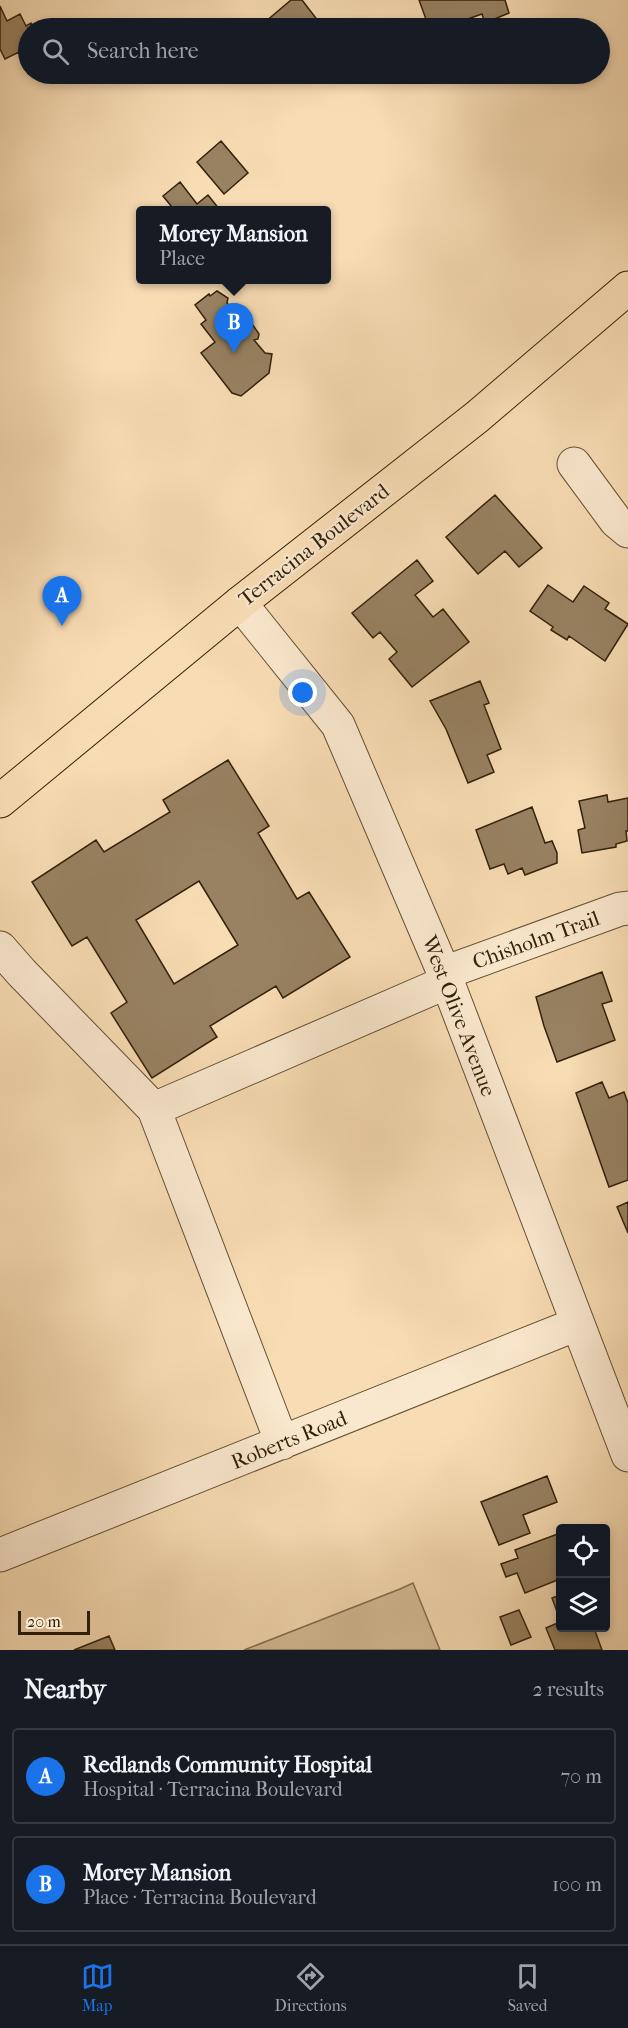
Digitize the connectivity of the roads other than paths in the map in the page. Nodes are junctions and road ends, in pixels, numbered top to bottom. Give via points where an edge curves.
1 (628, 288) edge
2 (574, 464) dead end
3 (628, 531) edge
4 (240, 603) junction
5 (0, 801) edge
6 (628, 908) edge
7 (0, 948) edge
8 (446, 978) junction
9 (154, 1110) junction
10 (577, 1324) junction
11 (282, 1443) junction
12 (628, 1455) edge
13 (0, 1555) edge

1 - 4 main road, Terracina Boulevard via 477,417
2 - 3 street via 616,521
4 - 5 main road, Terracina Boulevard
4 - 8 street, West Olive Avenue via 338,725
6 - 8 street, Chisholm Trail
7 - 9 street
8 - 9 street, Chisholm Trail
8 - 10 street, West Olive Avenue
9 - 11 street
10 - 11 street, Roberts Road
10 - 12 street, West Olive Avenue
11 - 13 street, Roberts Road

